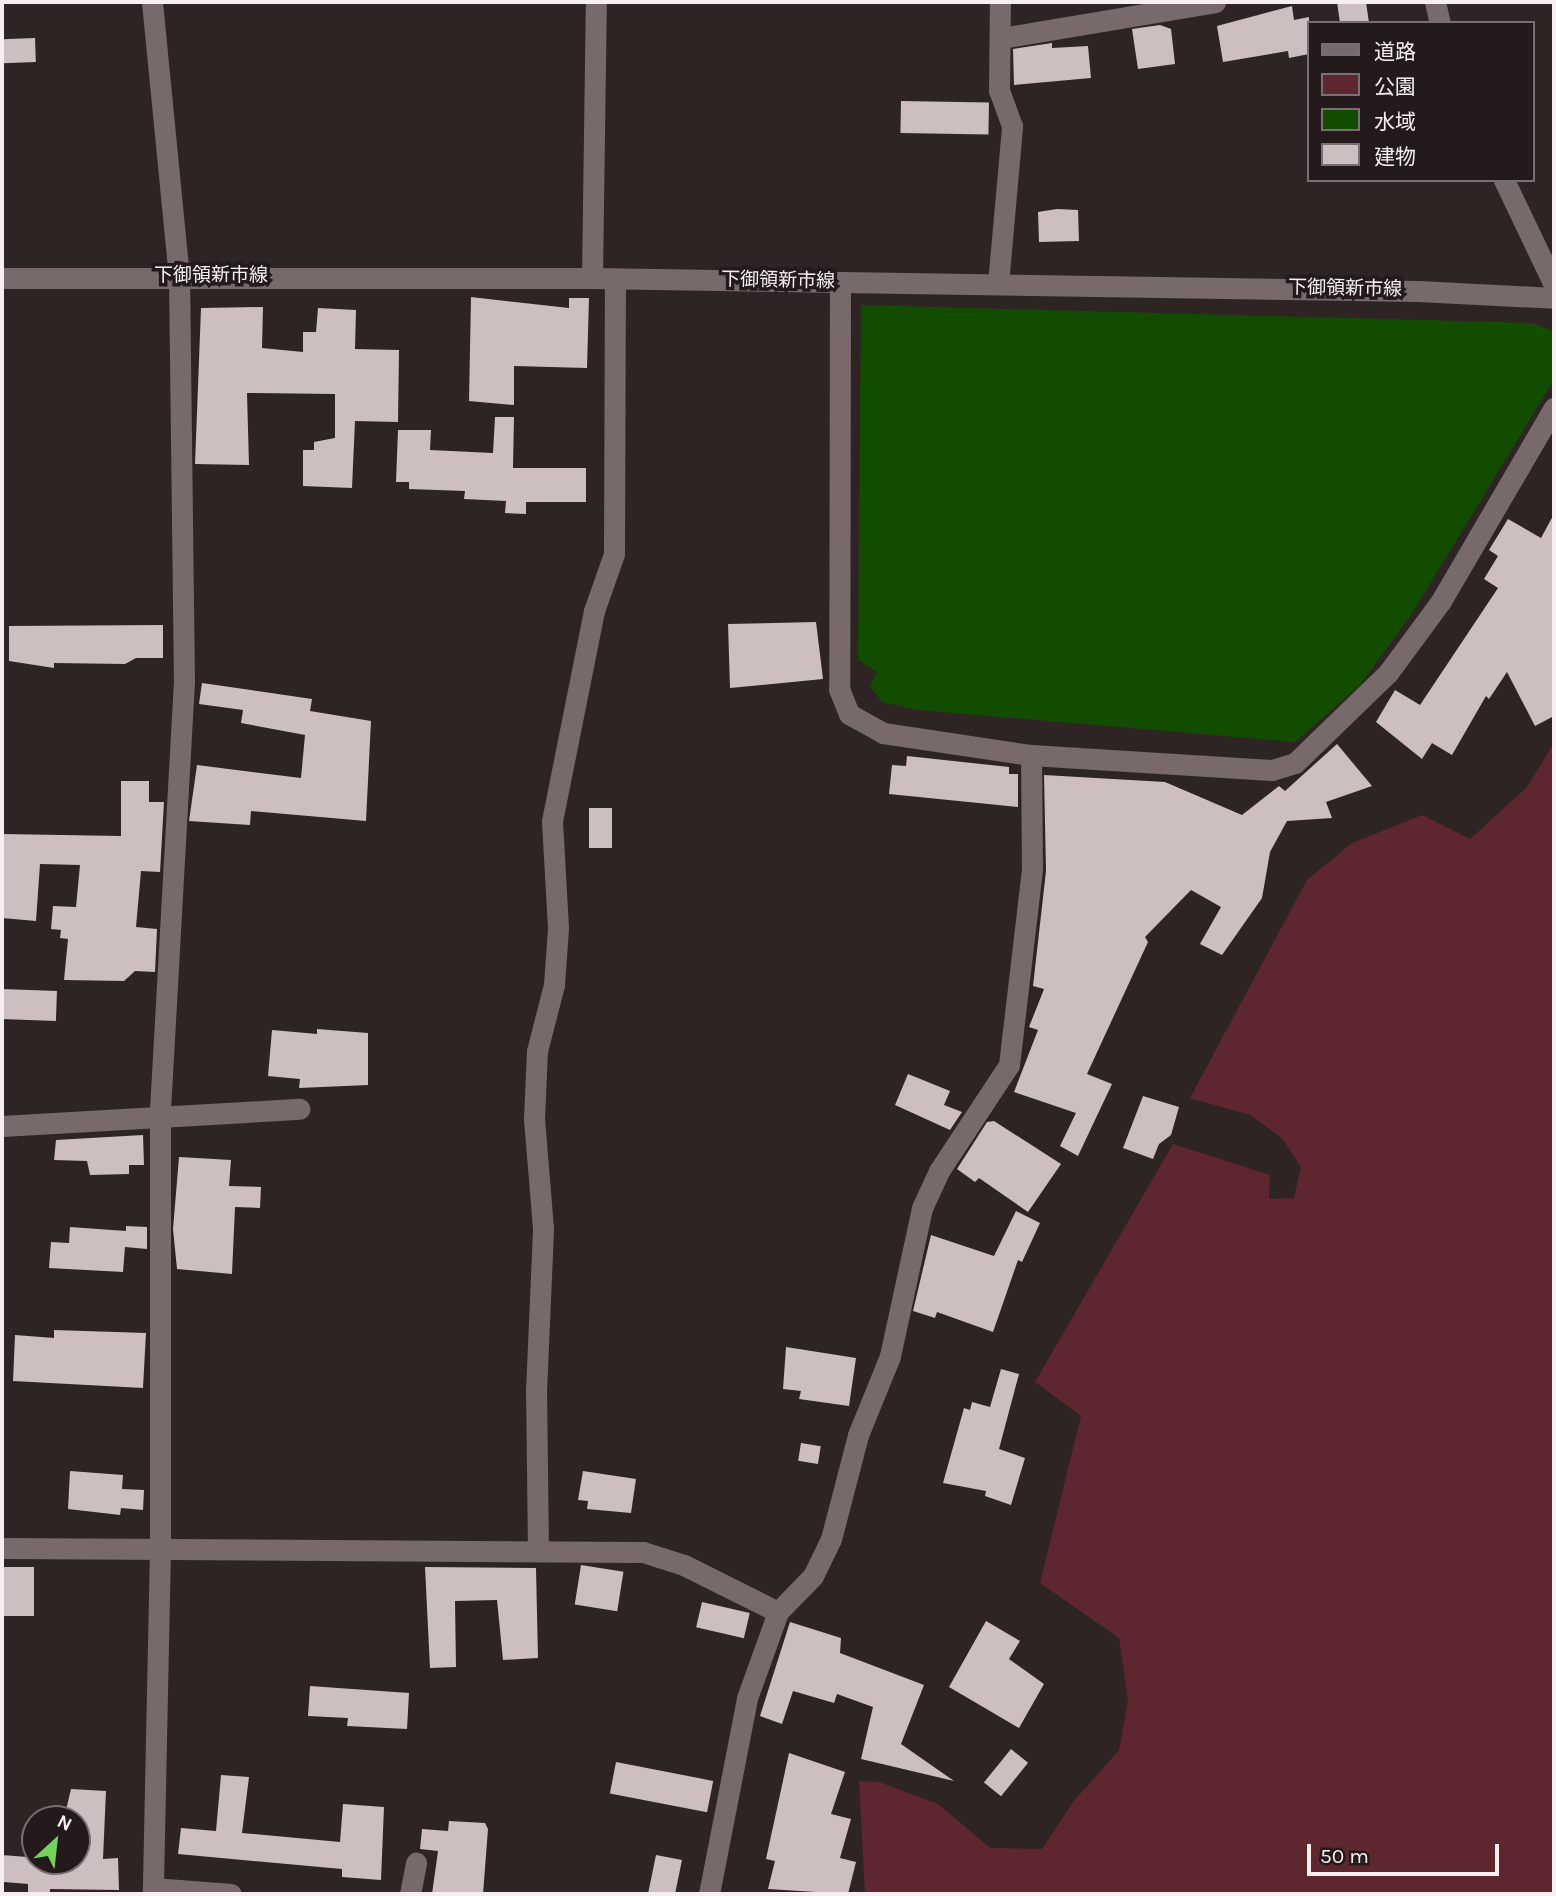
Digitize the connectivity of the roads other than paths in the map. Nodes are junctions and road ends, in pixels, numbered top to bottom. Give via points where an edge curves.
1 (152, 2) edge
2 (596, 2) edge
3 (1000, 2) edge
4 (1215, 2) edge
5 (1435, 2) edge
6 (1440, 21) edge
7 (1001, 38) junction
8 (1505, 182) edge
9 (179, 275) junction
10 (2, 278) edge
11 (592, 278) junction
12 (615, 279) junction
13 (840, 282) junction
14 (998, 284) junction
15 (1554, 285) edge
16 (1554, 298) edge
17 (1554, 408) edge
18 (1031, 754) junction
19 (300, 1109) dead end
20 (160, 1115) junction
21 (2, 1125) edge
22 (2, 1548) edge
23 (160, 1549) junction
24 (538, 1552) junction
25 (778, 1612) junction
26 (416, 1863) dead end
27 (153, 1891) edge
28 (231, 1894) edge
29 (410, 1894) edge
30 (709, 1894) edge

1 - 9 street
2 - 11 street
3 - 7 street
4 - 7 street
5 - 6 street
7 - 14 street via 999,91 1012,126
8 - 15 street
9 - 10 street, 下御領新市線
9 - 11 street, 下御領新市線
9 - 20 street via 184,681
11 - 12 street, 下御領新市線
12 - 13 street, 下御領新市線
12 - 24 street via 614,554 594,611 552,821 558,928 554,985 537,1051 534,1119 543,1228 536,1391
13 - 14 street, 下御領新市線
13 - 18 street via 839,689 849,714 883,733
14 - 16 street, 下御領新市線 via 1418,290
17 - 18 street via 1434,611 1388,673 1295,764 1272,770
18 - 25 street via 1032,868 1009,1065 939,1171 922,1208 890,1356 858,1435 831,1539 813,1576
19 - 20 street
20 - 21 street
20 - 23 street
22 - 23 street
23 - 24 street
23 - 27 street
24 - 25 street via 643,1552 684,1565
25 - 30 street via 747,1698
26 - 29 street
27 - 28 street

